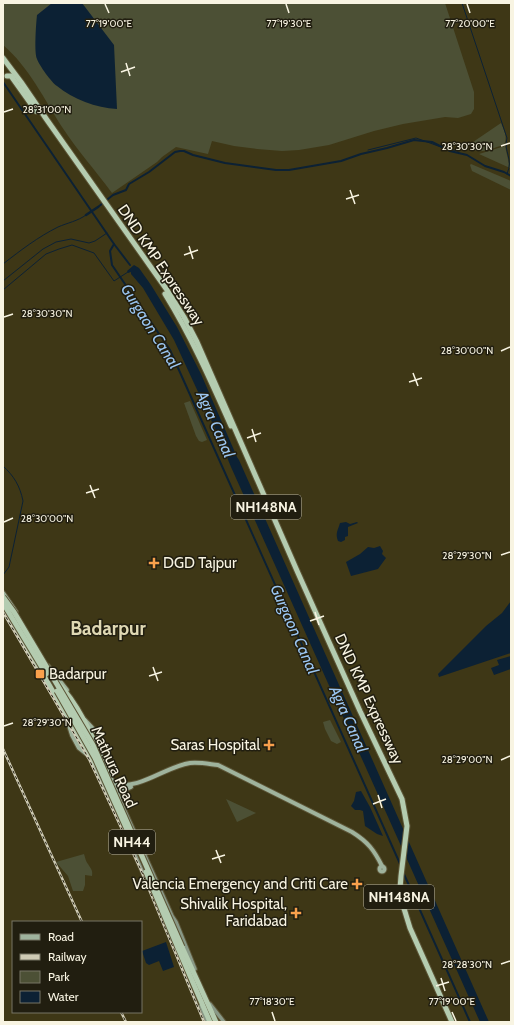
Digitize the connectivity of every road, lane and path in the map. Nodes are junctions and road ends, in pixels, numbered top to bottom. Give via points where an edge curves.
1 (3, 58) edge
2 (188, 325) junction
3 (194, 336) junction
4 (280, 537) junction
5 (3, 593) edge
6 (3, 599) edge
7 (3, 603) edge
8 (12, 604) junction
9 (4, 610) junction
10 (12, 617) junction
11 (51, 676) junction
12 (375, 744) junction
13 (86, 748) junction
14 (94, 764) junction
15 (106, 775) junction
16 (113, 784) junction
17 (117, 793) junction
18 (119, 798) junction
19 (112, 803) junction
20 (326, 821) junction
21 (381, 867) dead end
22 (178, 926) junction
23 (409, 928) junction
24 (167, 929) junction
25 (182, 938) junction
26 (173, 942) junction
27 (208, 1022) edge
28 (216, 1022) edge
29 (224, 1022) edge
30 (449, 1022) edge
31 (452, 1022) edge

1 - 2 highway, DND KMP Expressway / NH148NA via 94,191 167,290
2 - 3 highway, DND KMP Expressway / NH148NA
2 - 3 highway via 185,334
3 - 4 highway, DND KMP Expressway / NH148NA
4 - 12 highway, DND KMP Expressway / NH148NA
4 - 12 highway, DND KMP Expressway / NH148NA via 299,586
5 - 8 main road, Mathura Road
6 - 9 main road, Mathura Road
6 - 11 highway, Mathura Road / NH44, bridge via 14,612
7 - 10 highway, Mathura Road / NH44, bridge
8 - 9 main road via 11,611
8 - 15 main road, Mathura Road via 87,722 98,734 101,754 110,772
9 - 14 main road, Mathura Road via 66,718 79,748 88,754
10 - 13 highway, bridge via 18,632
10 - 27 highway, Mathura Road / NH44, bridge via 95,758
11 - 15 highway, bridge via 68,694 85,723
11 - 28 highway, Mathura Road / NH44, bridge via 95,751
12 - 23 highway, DND KMP Expressway / NH148NA via 403,813 398,888 402,916
13 - 14 highway
13 - 15 main road via 92,746
14 - 15 main road, Mathura Road
15 - 16 main road, Mathura Road
15 - 19 main road, Mathura Road
16 - 17 main road, Mathura Road
16 - 20 main road via 126,786 187,764 212,764
17 - 18 main road, Mathura Road
17 - 20 main road via 176,769 192,766 212,767
18 - 19 main road via 117,802
18 - 22 main road, Mathura Road
19 - 24 main road, Mathura Road
20 - 21 main road via 352,832 366,842 375,851
22 - 24 main road via 172,923
22 - 25 main road, Mathura Road
23 - 30 highway, DND KMP Expressway / NH148NA
23 - 31 highway, DND KMP Expressway / NH148NA
24 - 26 main road, Mathura Road
25 - 26 main road via 179,944
25 - 29 main road, Mathura Road via 210,1004
26 - 27 main road, Mathura Road

